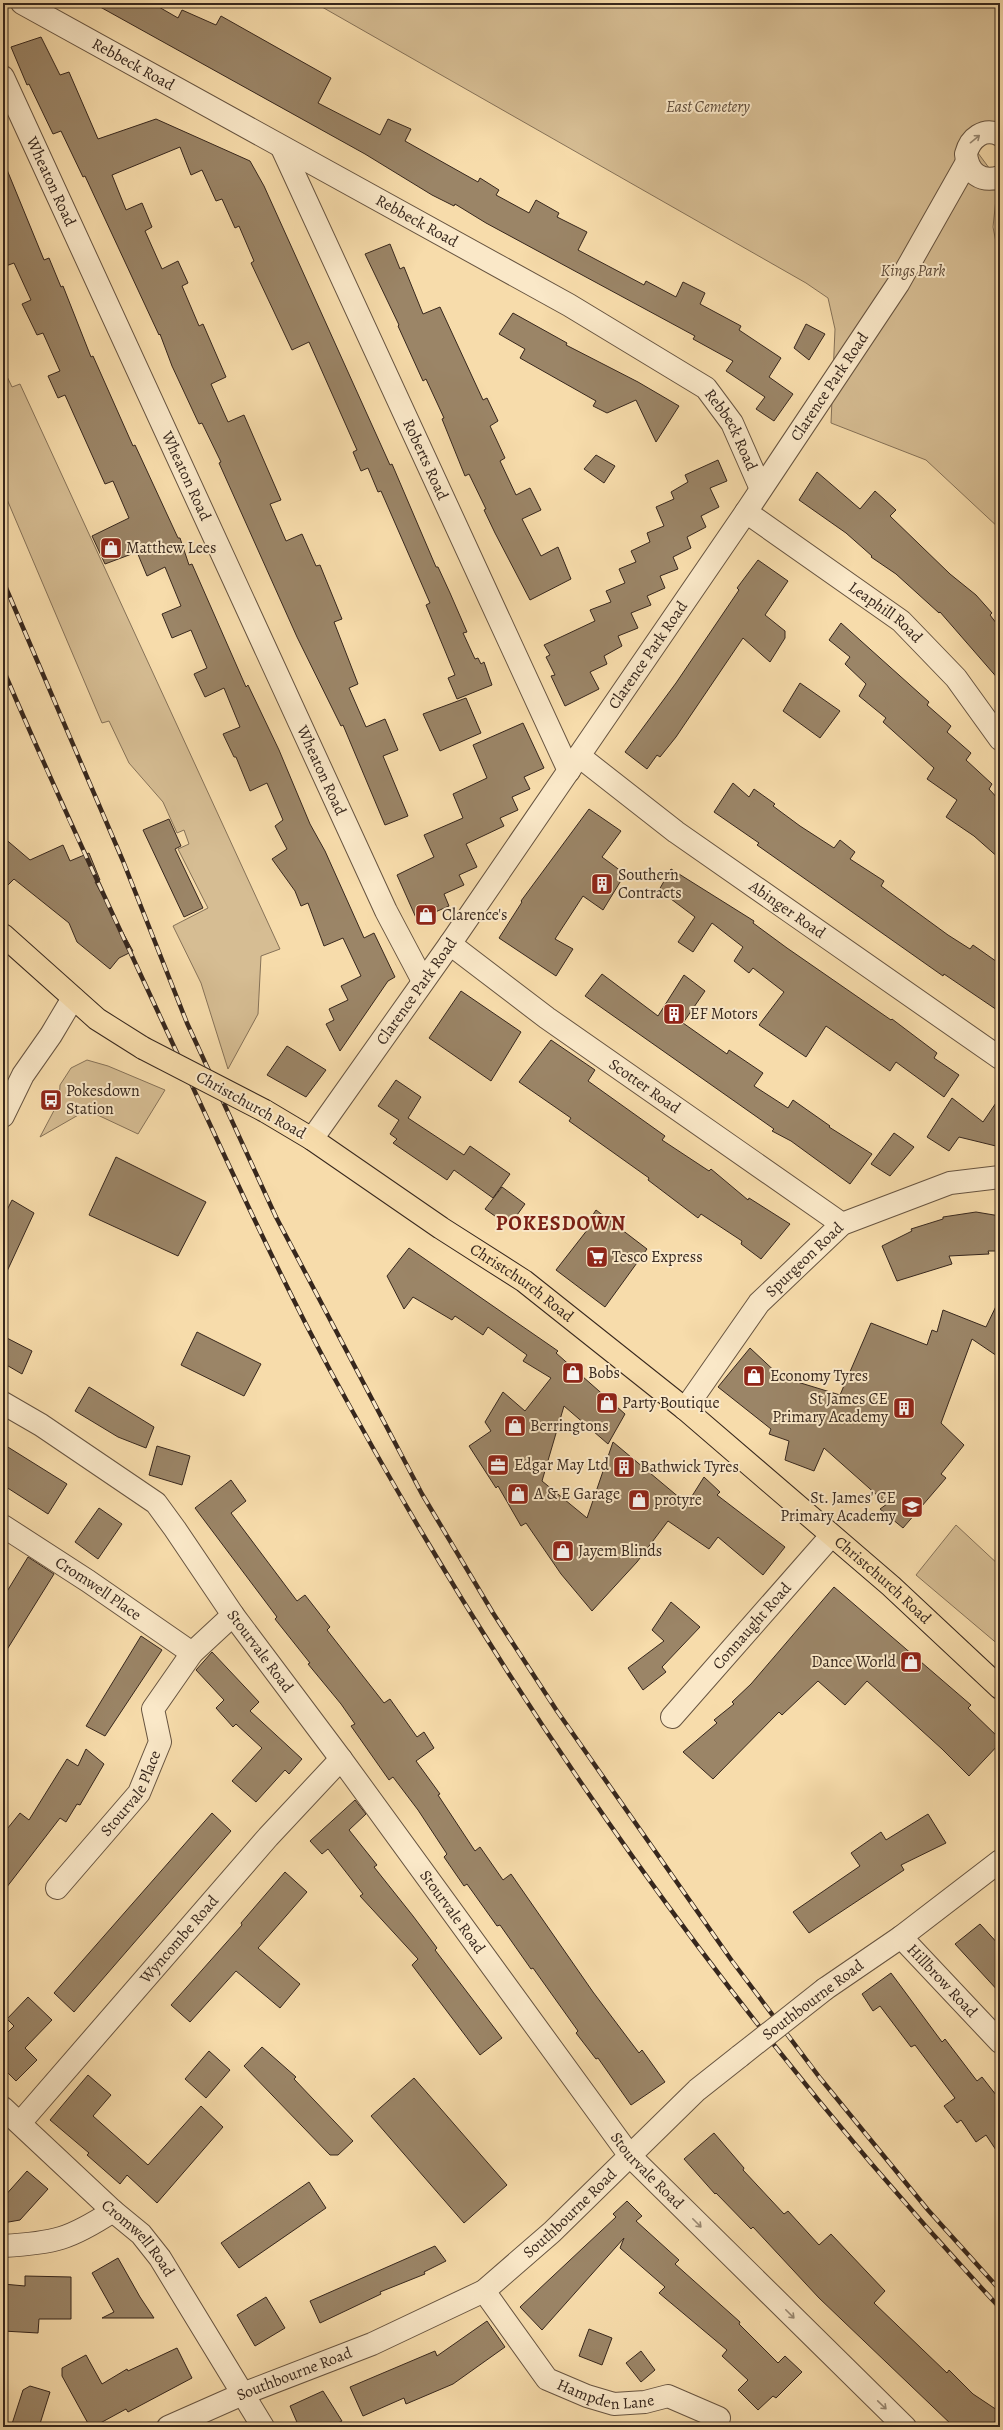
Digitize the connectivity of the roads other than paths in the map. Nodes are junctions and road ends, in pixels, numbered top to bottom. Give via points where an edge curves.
1 (22, 3) edge
2 (3, 77) edge
3 (1000, 135) edge
4 (282, 148) junction
5 (967, 162) junction
6 (1000, 178) edge
7 (761, 489) junction
8 (746, 512) junction
9 (1000, 739) edge
10 (574, 764) junction
11 (3, 935) edge
12 (450, 944) junction
13 (423, 981) junction
14 (72, 998) junction
15 (1000, 1058) edge
16 (3, 1116) edge
17 (312, 1139) junction
18 (1000, 1177) edge
19 (842, 1224) junction
20 (3, 1403) edge
21 (685, 1409) junction
22 (3, 1526) edge
23 (831, 1536) junction
24 (233, 1615) junction
25 (192, 1653) junction
26 (1000, 1688) edge
27 (672, 1717) dead end
28 (341, 1759) junction
29 (1000, 1861) edge
30 (58, 1888) dead end
31 (901, 1937) junction
32 (1000, 2042) edge
33 (3, 2108) edge
34 (20, 2123) junction
35 (630, 2156) junction
36 (113, 2211) junction
37 (3, 2246) edge
38 (484, 2292) junction
39 (244, 2393) junction
40 (719, 2418) dead end
41 (168, 2427) edge
42 (263, 2427) edge
43 (905, 2427) edge

1 - 4 street, Rebbeck Road
2 - 13 street, Wheaton Road via 386,911
5 -> 3 street, Clarence Park Road via 966,154 973,139 988,132
4 - 7 street, Rebbeck Road via 569,305 706,388 732,423
4 - 10 street, Roberts Road
5 - 6 street via 977,176 993,180
5 - 7 street, Clarence Park Road via 898,284
7 - 8 street, Clarence Park Road
8 - 9 street, Leaphill Road via 900,621 956,678
8 - 10 street, Clarence Park Road
10 - 12 street, Clarence Park Road
10 - 15 street, Abinger Road
11 - 14 main road, Christchurch Road
12 - 13 street, Clarence Park Road
12 - 19 street, Scotter Road via 547,1018
13 - 17 street, Clarence Park Road
14 - 16 street via 51,1035 23,1075
14 - 17 main road, Christchurch Road, bridge via 97,1019 143,1048 265,1111
17 - 21 main road, Christchurch Road via 441,1228 524,1281
18 - 19 street, Spurgeon Road via 950,1183
19 - 21 street, Spurgeon Road via 759,1303
20 - 24 street, Stourvale Road via 41,1425 156,1503
21 - 23 main road, Christchurch Road
22 - 25 street, Cromwell Place via 88,1580
23 - 26 main road, Christchurch Road via 891,1586
23 - 27 street, Connaught Road
24 - 25 street, Stourvale Place
24 - 28 street, Stourvale Road
25 - 30 street, Stourvale Place via 153,1709 160,1742 139,1793
28 - 34 street, Wyncombe Road via 268,1837
28 - 35 street, Stourvale Road
29 - 31 street, Southbourne Road
31 - 32 street, Hillbrow Road
31 - 35 street, Southbourne Road, bridge via 825,1989 697,2090
33 - 34 street, Cromwell Road
34 - 36 street, Cromwell Road
35 - 38 street, Southbourne Road via 552,2232
35 -> 43 street, Stourvale Road
36 - 37 street via 67,2237 42,2244
36 - 39 street, Cromwell Road via 141,2234 160,2258
38 - 39 street, Southbourne Road via 372,2344
38 - 40 street, Hampden Lane via 547,2378 587,2396 614,2404 645,2402 668,2396
39 - 41 street, Southbourne Road
39 - 42 street, Cromwell Road

